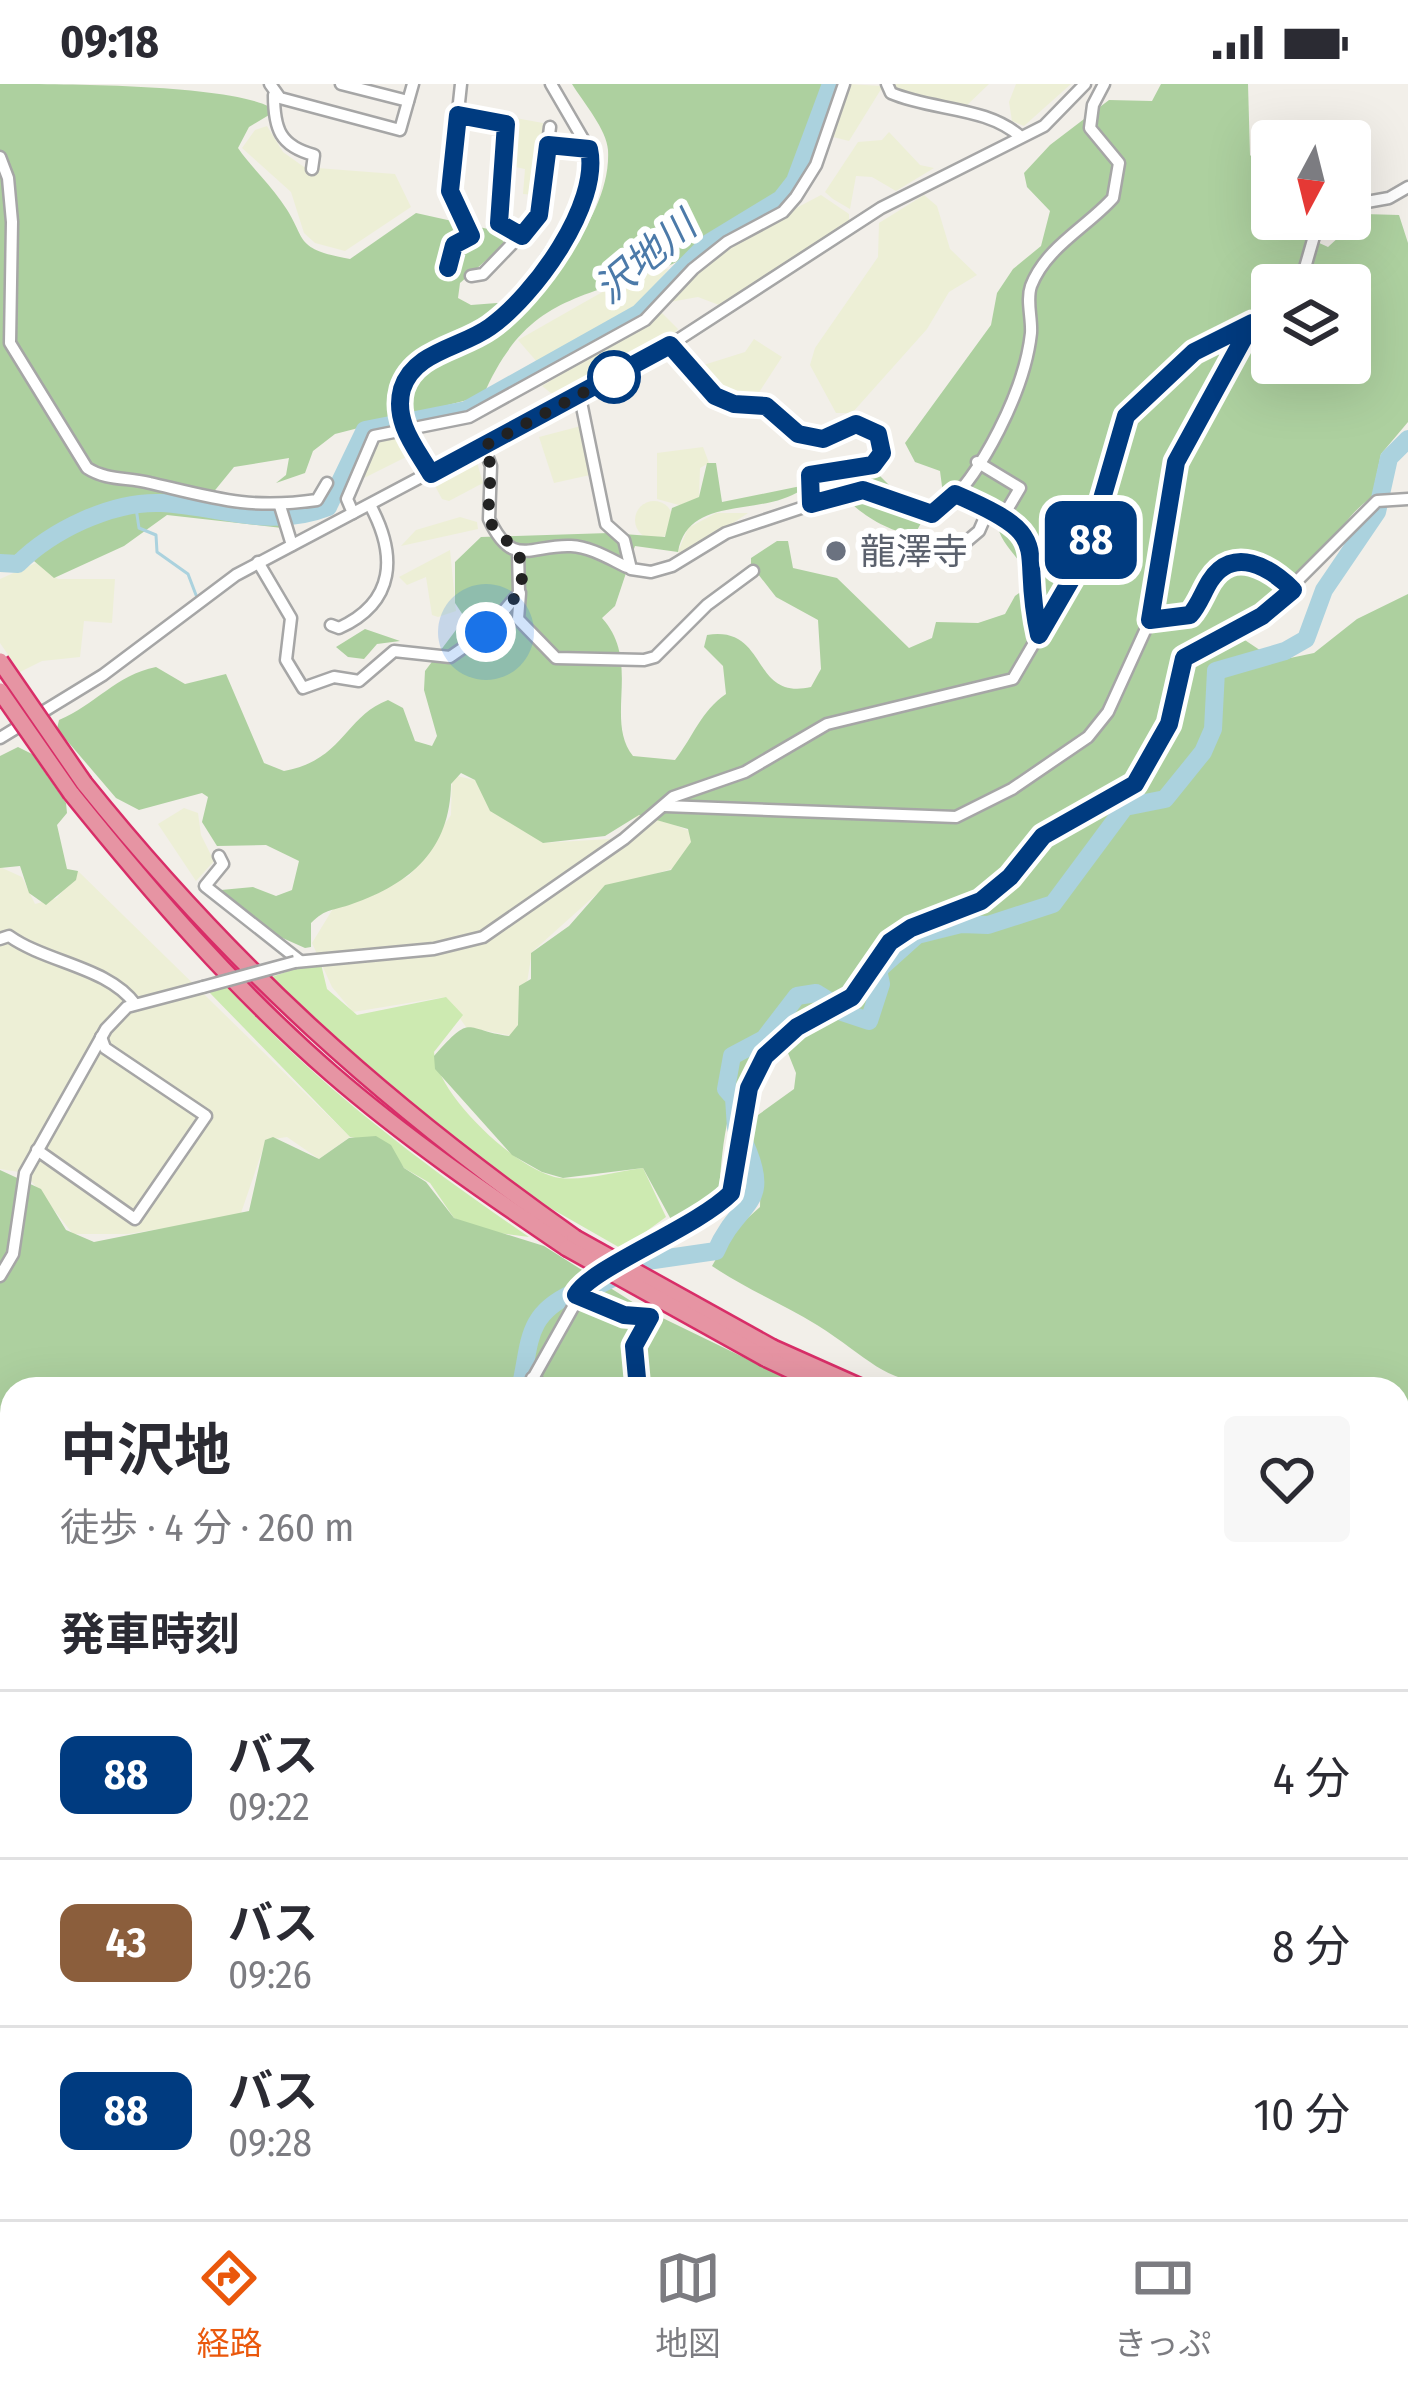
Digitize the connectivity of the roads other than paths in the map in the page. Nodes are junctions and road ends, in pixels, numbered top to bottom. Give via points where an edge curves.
1 (341, 84) edge
2 (412, 84) edge
3 (461, 84) edge
4 (551, 84) edge
5 (844, 84) edge
6 (887, 84) edge
7 (1085, 84) edge
8 (1104, 84) edge
9 (272, 90) edge
10 (408, 101) junction
11 (458, 115) junction
12 (550, 128) dead end
13 (1021, 137) junction
14 (548, 145) junction
15 (589, 149) junction
16 (0, 157) edge
17 (313, 169) dead end
18 (1408, 187) edge
19 (1371, 201) edge
20 (522, 236) junction
21 (448, 268) dead end
22 (471, 276) dead end
23 (1251, 324) edge
24 (1251, 325) edge
25 (670, 345) junction
26 (580, 397) junction
27 (484, 446) junction
28 (977, 462) junction
29 (431, 474) junction
30 (327, 483) dead end
31 (955, 494) junction
32 (1408, 499) edge
33 (811, 504) junction
34 (370, 505) junction
35 (988, 508) junction
36 (353, 513) junction
37 (282, 514) junction
38 (1004, 515) junction
39 (292, 545) junction
40 (960, 547) dead end
41 (518, 552) junction
42 (258, 562) junction
43 (627, 567) junction
44 (753, 572) dead end
45 (520, 590) junction
46 (1293, 590) junction
47 (1150, 620) junction
48 (331, 625) dead end
49 (1039, 635) junction
50 (0, 661) edge
51 (0, 692) edge
52 (2, 733) edge
53 (77, 788) junction
54 (661, 807) junction
55 (219, 856) dead end
56 (0, 939) edge
57 (298, 962) junction
58 (135, 1004) junction
59 (101, 1037) junction
60 (37, 1150) junction
61 (0, 1276) edge
62 (576, 1295) junction
63 (769, 1353) junction
64 (533, 1377) edge
65 (637, 1377) edge
66 (811, 1377) edge
67 (833, 1377) edge

1 - 10 street
2 - 10 street
3 - 11 street
4 - 15 street
5 - 36 street via 816,166 784,212 727,242 645,320 535,384 469,417 374,436 347,499
6 - 13 street via 908,100 998,121
7 - 13 street via 1053,120
8 - 28 street via 1090,128 1119,164 1118,185 1032,285 1021,378
9 - 10 street via 400,130
9 - 17 street via 280,136 314,155
11 - 20 street via 506,124 499,223
11 - 21 street via 450,191 471,236 454,245
12 - 14 street
13 - 25 street via 881,208
14 - 15 street
14 - 20 street via 539,215
15 - 29 street, bridge via 590,189 538,277 495,323 415,368 400,407
16 - 37 street via 12,222 10,343 87,468
18 - 19 street
20 - 22 street via 484,274
23 - 49 street via 1194,352 1126,416 1086,554
24 - 47 street via 1176,462
25 - 26 street
25 - 33 street via 715,396 766,406 798,434 823,439 856,424 878,434 882,453 873,465 810,475
26 - 27 street
26 - 43 street via 606,524 625,540
27 - 29 street
27 - 41 street via 488,519
28 - 31 street
28 - 38 street via 1020,488
29 - 34 street
30 - 37 street via 317,500
31 - 33 street via 932,514 863,490
31 - 35 street
32 - 46 street via 1367,508
33 - 43 street via 726,533 673,566
34 - 36 street
34 - 48 street via 388,540 383,592 366,616
35 - 38 street
35 - 40 street via 979,531
36 - 39 street
37 - 39 street
38 - 49 street via 1028,535
39 - 42 street
41 - 43 street via 580,547
41 - 45 street
42 - 45 street via 288,610 286,660 303,688 334,677 359,681 394,651 450,657 486,632
42 - 52 street via 103,675
44 - 45 street via 644,660 556,658 518,620
46 - 47 street via 1262,565 1235,562 1219,570 1190,615
46 - 62 street via 1184,658 1160,748 1124,794 1043,836 981,901 890,942 852,997 784,1036 754,1075 731,1193 670,1238 590,1276
47 - 54 street via 1097,728 968,814
49 - 54 street via 1007,682 827,724 746,772
50 - 53 highway, bridge
51 - 53 highway, bridge
53 - 63 highway, bridge via 184,929 314,1058 439,1160
54 - 57 street via 482,937 434,950
55 - 57 street via 224,864 205,886
56 - 58 street via 9,936 122,986
57 - 58 street, bridge
58 - 59 street
59 - 60 street
59 - 60 street via 105,1048 206,1116 135,1219
60 - 61 street via 17,1199 13,1254
62 - 64 street
62 - 65 street via 650,1317 634,1346
63 - 66 highway
63 - 67 highway

